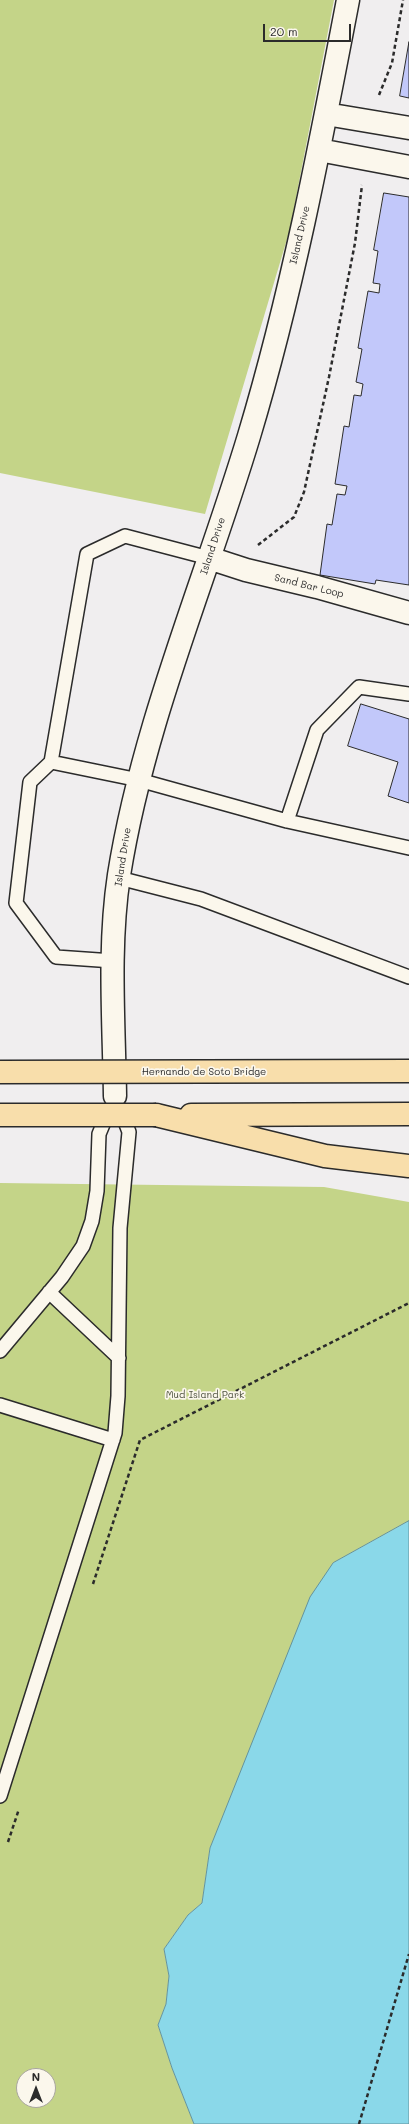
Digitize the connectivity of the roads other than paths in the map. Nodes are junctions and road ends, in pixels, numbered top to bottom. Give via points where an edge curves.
1 (348, 0) edge
2 (326, 114) junction
3 (409, 128) edge
4 (319, 150) junction
5 (409, 167) edge
6 (209, 558) junction
7 (409, 613) edge
8 (409, 694) edge
9 (51, 762) junction
10 (140, 780) junction
11 (288, 821) junction
12 (409, 848) edge
13 (119, 878) junction
14 (113, 961) junction
15 (409, 977) edge
16 (409, 1071) edge
17 (0, 1072) edge
18 (115, 1096) junction
19 (409, 1114) edge
20 (0, 1115) edge
21 (156, 1115) junction
22 (409, 1166) edge
23 (49, 1292) junction
24 (0, 1351) edge
25 (118, 1358) junction
26 (0, 1405) edge
27 (113, 1440) junction
28 (0, 1796) edge

1 - 2 street, Island Drive
2 - 3 street
2 - 4 street, Island Drive
4 - 5 street
4 - 6 street, Island Drive via 277,338 249,437
6 - 7 street, Sand Bar Loop
6 - 9 lane via 125,536 87,554
6 - 10 street, Island Drive via 163,694
8 - 11 lane via 360,687 317,730
9 - 10 lane
9 - 14 lane via 30,782 16,903 56,957
10 - 11 lane
10 - 13 street, Island Drive via 127,830
11 - 12 lane
13 - 14 street, Island Drive via 112,937
13 - 15 lane via 201,899
14 - 18 street, Island Drive
16 - 17 highway, Hernando de Soto Bridge, bridge
18 - 23 lane via 99,1134 97,1191 92,1221 83,1246
18 - 25 lane via 129,1132 120,1228
19 - 21 highway
20 - 21 highway, bridge
21 - 22 highway via 325,1156
23 - 24 lane
23 - 25 lane
25 - 27 lane via 118,1396
26 - 27 lane
27 - 28 lane

